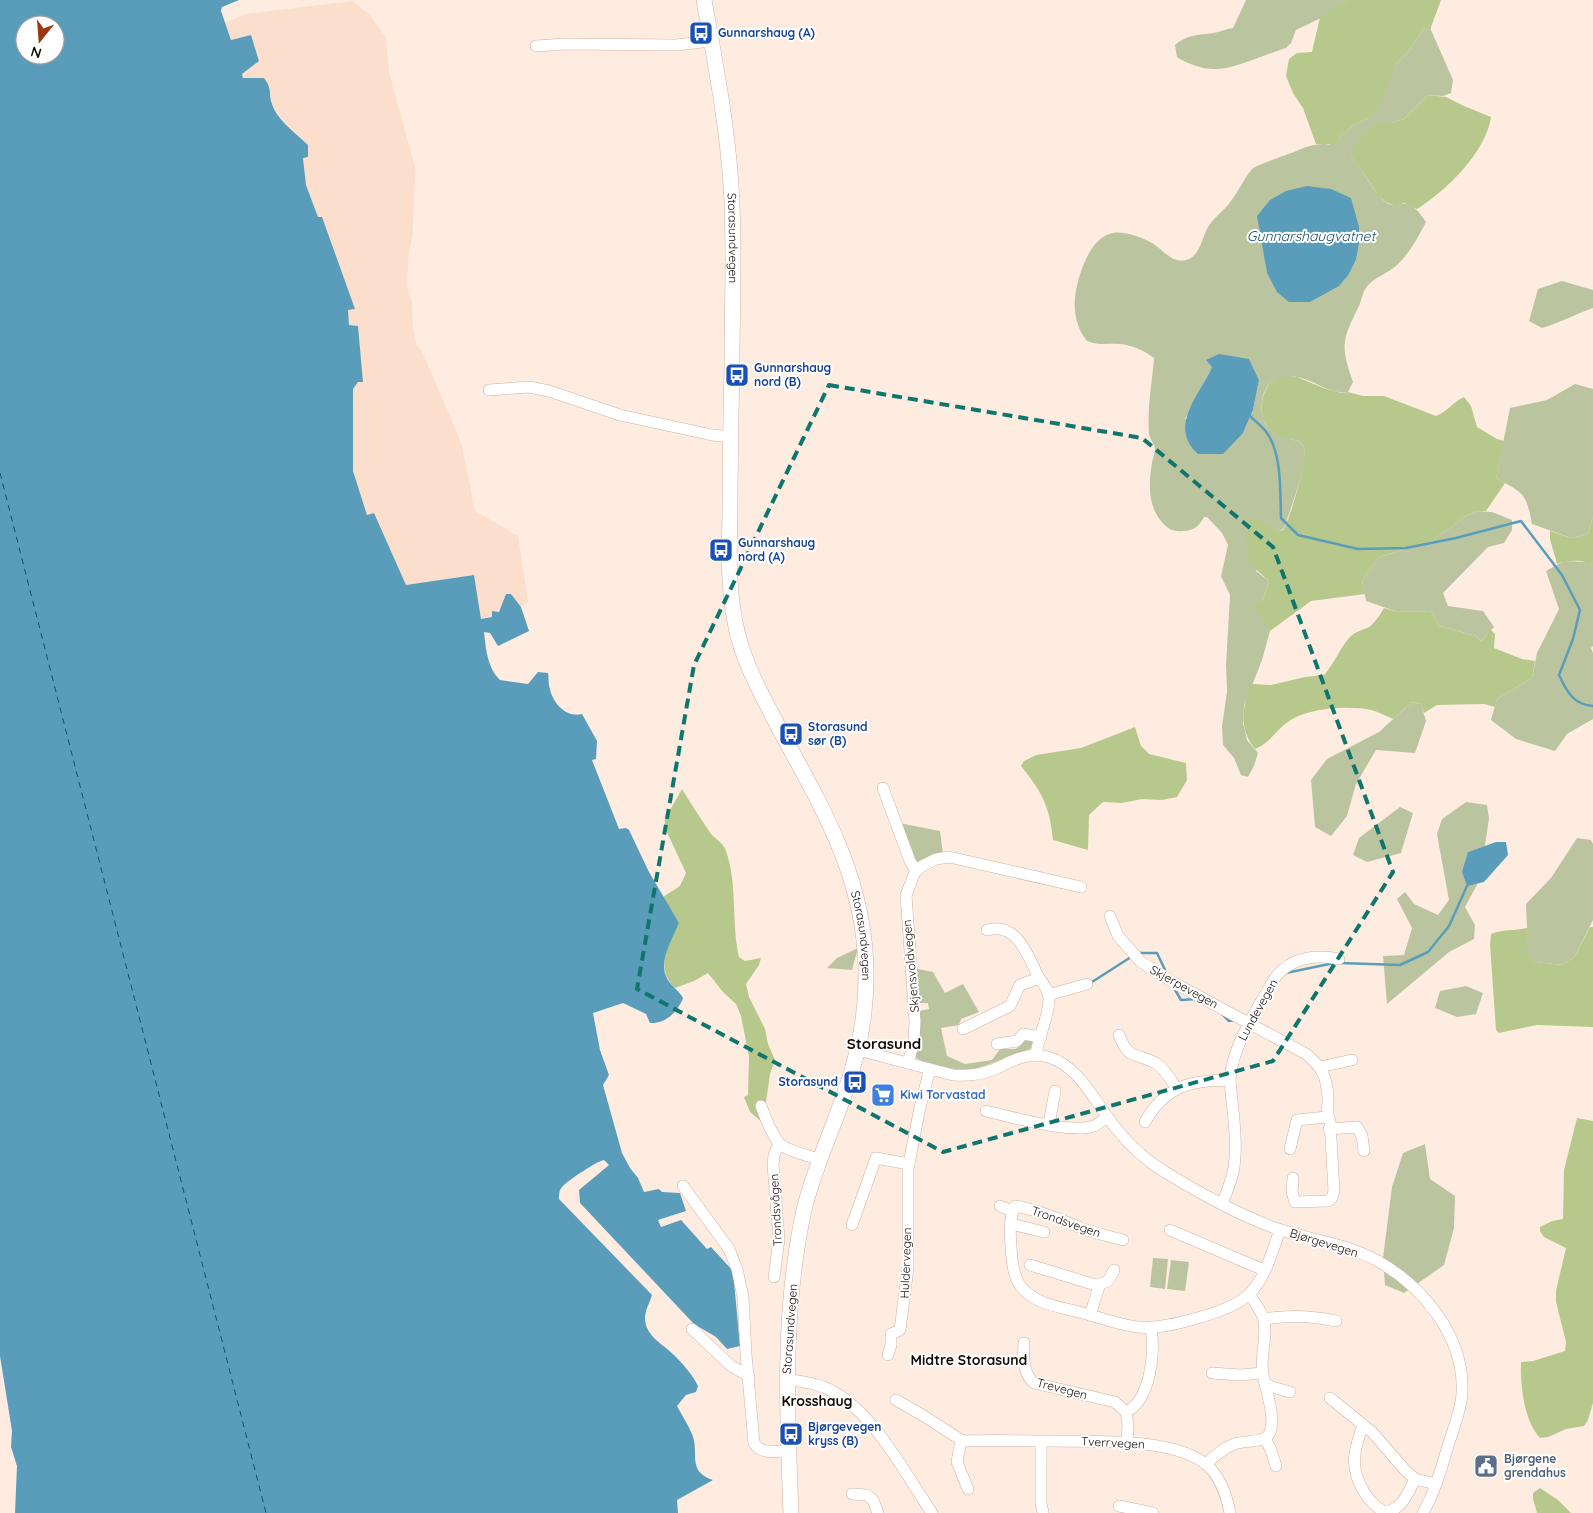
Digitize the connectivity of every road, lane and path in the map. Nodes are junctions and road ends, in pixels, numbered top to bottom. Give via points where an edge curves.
1 (704, 0) edge
2 (711, 41) junction
3 (536, 46) dead end
4 (489, 390) dead end
5 (731, 437) junction
6 (883, 788) dead end
7 (916, 871) junction
8 (1081, 887) dead end
9 (1110, 916) dead end
10 (987, 930) dead end
11 (1339, 959) dead end
12 (1039, 978) junction
13 (1087, 984) dead end
14 (1048, 995) junction
15 (1250, 1023) junction
16 (963, 1029) dead end
17 (1119, 1035) dead end
18 (1041, 1037) junction
19 (997, 1044) dead end
20 (858, 1050) junction
21 (1036, 1055) junction
22 (1352, 1060) dead end
23 (908, 1063) junction
24 (1320, 1067) junction
25 (930, 1069) junction
26 (1230, 1080) junction
27 (1176, 1088) junction
28 (1055, 1091) dead end
29 (761, 1106) dead end
30 (986, 1111) dead end
31 (1107, 1117) junction
32 (1328, 1117) junction
33 (1144, 1122) dead end
34 (1049, 1124) junction
35 (1329, 1129) junction
36 (779, 1144) junction
37 (1290, 1149) dead end
38 (1364, 1151) dead end
39 (819, 1159) junction
40 (909, 1164) junction
41 (1293, 1178) dead end
42 (683, 1186) dead end
43 (1222, 1204) junction
44 (1000, 1206) dead end
45 (1012, 1211) junction
46 (1011, 1224) junction
47 (852, 1225) dead end
48 (1170, 1230) dead end
49 (1280, 1230) junction
50 (1044, 1232) dead end
51 (1123, 1240) dead end
52 (1030, 1265) dead end
53 (1114, 1270) dead end
54 (1264, 1270) junction
55 (774, 1277) dead end
56 (1099, 1286) junction
57 (1249, 1294) junction
58 (1090, 1315) junction
59 (1264, 1319) junction
60 (1336, 1321) dead end
61 (1151, 1327) junction
62 (692, 1329) dead end
63 (1024, 1343) dead end
64 (888, 1355) dead end
65 (1212, 1373) dead end
66 (749, 1376) junction
67 (1264, 1378) junction
68 (787, 1380) junction
69 (1290, 1392) dead end
70 (1330, 1398) dead end
71 (896, 1400) dead end
72 (1126, 1412) junction
73 (1363, 1424) junction
74 (1265, 1438) junction
75 (962, 1440) junction
76 (1041, 1441) junction
77 (1127, 1443) junction
78 (788, 1450) junction
79 (1206, 1464) junction
80 (1276, 1466) dead end
81 (1416, 1480) junction
82 (1436, 1484) junction
83 (968, 1489) dead end
84 (852, 1494) dead end
85 (1119, 1506) dead end
86 (1043, 1512) edge
87 (791, 1513) edge
88 (878, 1513) edge
89 (932, 1513) edge
90 (1153, 1513) edge
91 (1230, 1513) edge
92 (1423, 1513) edge

1 - 2 main road, Storasundvegen
2 - 3 street via 676,45
2 - 5 main road, Storasundvegen via 726,136 733,219
4 - 5 street via 529,387 634,418
5 - 20 main road, Storasundvegen via 729,568 735,626 749,670 826,815 852,878 862,922 866,970 865,1008
6 - 7 street
7 - 8 street via 927,862 949,857
7 - 23 street, Skjensvoldvegen via 906,895 915,1021
9 - 15 street, Skjerpevegen via 1118,936 1141,962
10 - 12 street via 1014,935
11 - 15 street, Lundevegen via 1302,959 1281,970
12 - 14 street
12 - 16 street via 1020,985 1010,1006
13 - 14 street
14 - 18 street
15 - 24 street, Skjerpevegen via 1306,1054
15 - 26 street, Lundevegen via 1234,1056
17 - 27 street via 1128,1053 1158,1064
18 - 19 street via 1023,1034 1016,1041
18 - 21 street
20 - 23 street, Bjørgevegen
20 - 39 main road, Storasundvegen
21 - 25 street, Bjørgevegen via 1015,1058 993,1070 976,1074 953,1075
21 - 31 street, Bjørgevegen via 1056,1060 1069,1068
22 - 24 street
23 - 25 street, Bjørgevegen
24 - 32 street
25 - 40 street, Huldervegen
26 - 27 street via 1203,1081
26 - 43 street, Lundevegen via 1235,1153 1230,1185
27 - 33 street via 1152,1109
28 - 34 street
29 - 36 street
30 - 34 street
31 - 34 street via 1094,1126 1082,1128
31 - 43 street, Bjørgevegen via 1129,1144 1151,1163
32 - 35 street
32 - 37 street via 1296,1120
35 - 38 street via 1357,1127
35 - 41 street via 1332,1200 1295,1202
36 - 39 street
36 - 55 street, Trondsvågen via 773,1166 778,1239
39 - 68 main road, Storasundvegen via 796,1254
40 - 47 street via 876,1158
40 - 64 street, Huldervegen via 906,1288 900,1330 891,1334
42 - 66 street via 735,1260 744,1298
43 - 49 street, Bjørgevegen
44 - 45 street, Trondsvegen
45 - 46 street, Trondsvegen
45 - 51 street, Trondsvegen via 1014,1206 1024,1208
46 - 50 street, Trondsvegen
46 - 58 street, Trondsvegen via 1012,1260 1021,1286 1041,1302
48 - 54 street
49 - 54 street, Trondsvegen
49 - 82 street, Bjørgevegen via 1346,1247 1375,1260 1410,1284 1446,1327 1459,1361 1462,1393
52 - 56 street
53 - 56 street via 1108,1281
54 - 57 street, Trondsvegen
56 - 58 street
57 - 59 street
57 - 61 street, Trondsvegen via 1241,1302 1217,1312
58 - 61 street, Trondsvegen via 1128,1326
59 - 60 street via 1286,1315
59 - 67 street
61 - 72 street via 1148,1382 1135,1408
62 - 66 street via 731,1366
63 - 72 street, Trevegen via 1023,1356 1028,1377 1034,1383 1110,1400
65 - 67 street
66 - 78 street via 754,1442 765,1452
67 - 69 street via 1272,1387
67 - 74 street via 1272,1425
68 - 78 main road, Storasundvegen
68 - 89 street via 826,1388 852,1405 888,1447
70 - 73 street
71 - 75 street
72 - 77 street
73 - 81 street
73 - 81 street via 1354,1468 1369,1500 1383,1511 1393,1510
74 - 79 street via 1228,1447
74 - 80 street
75 - 76 street, Tverrvegen
75 - 83 street via 958,1462
76 - 77 street, Tverrvegen
76 - 86 street
77 - 79 street, Tverrvegen via 1180,1451
78 - 87 main road, Storasundvegen
79 - 91 street, Tverrvegen via 1227,1498
81 - 82 street
82 - 92 street, Bjørgevegen
84 - 88 street via 867,1495 873,1500
85 - 90 street

